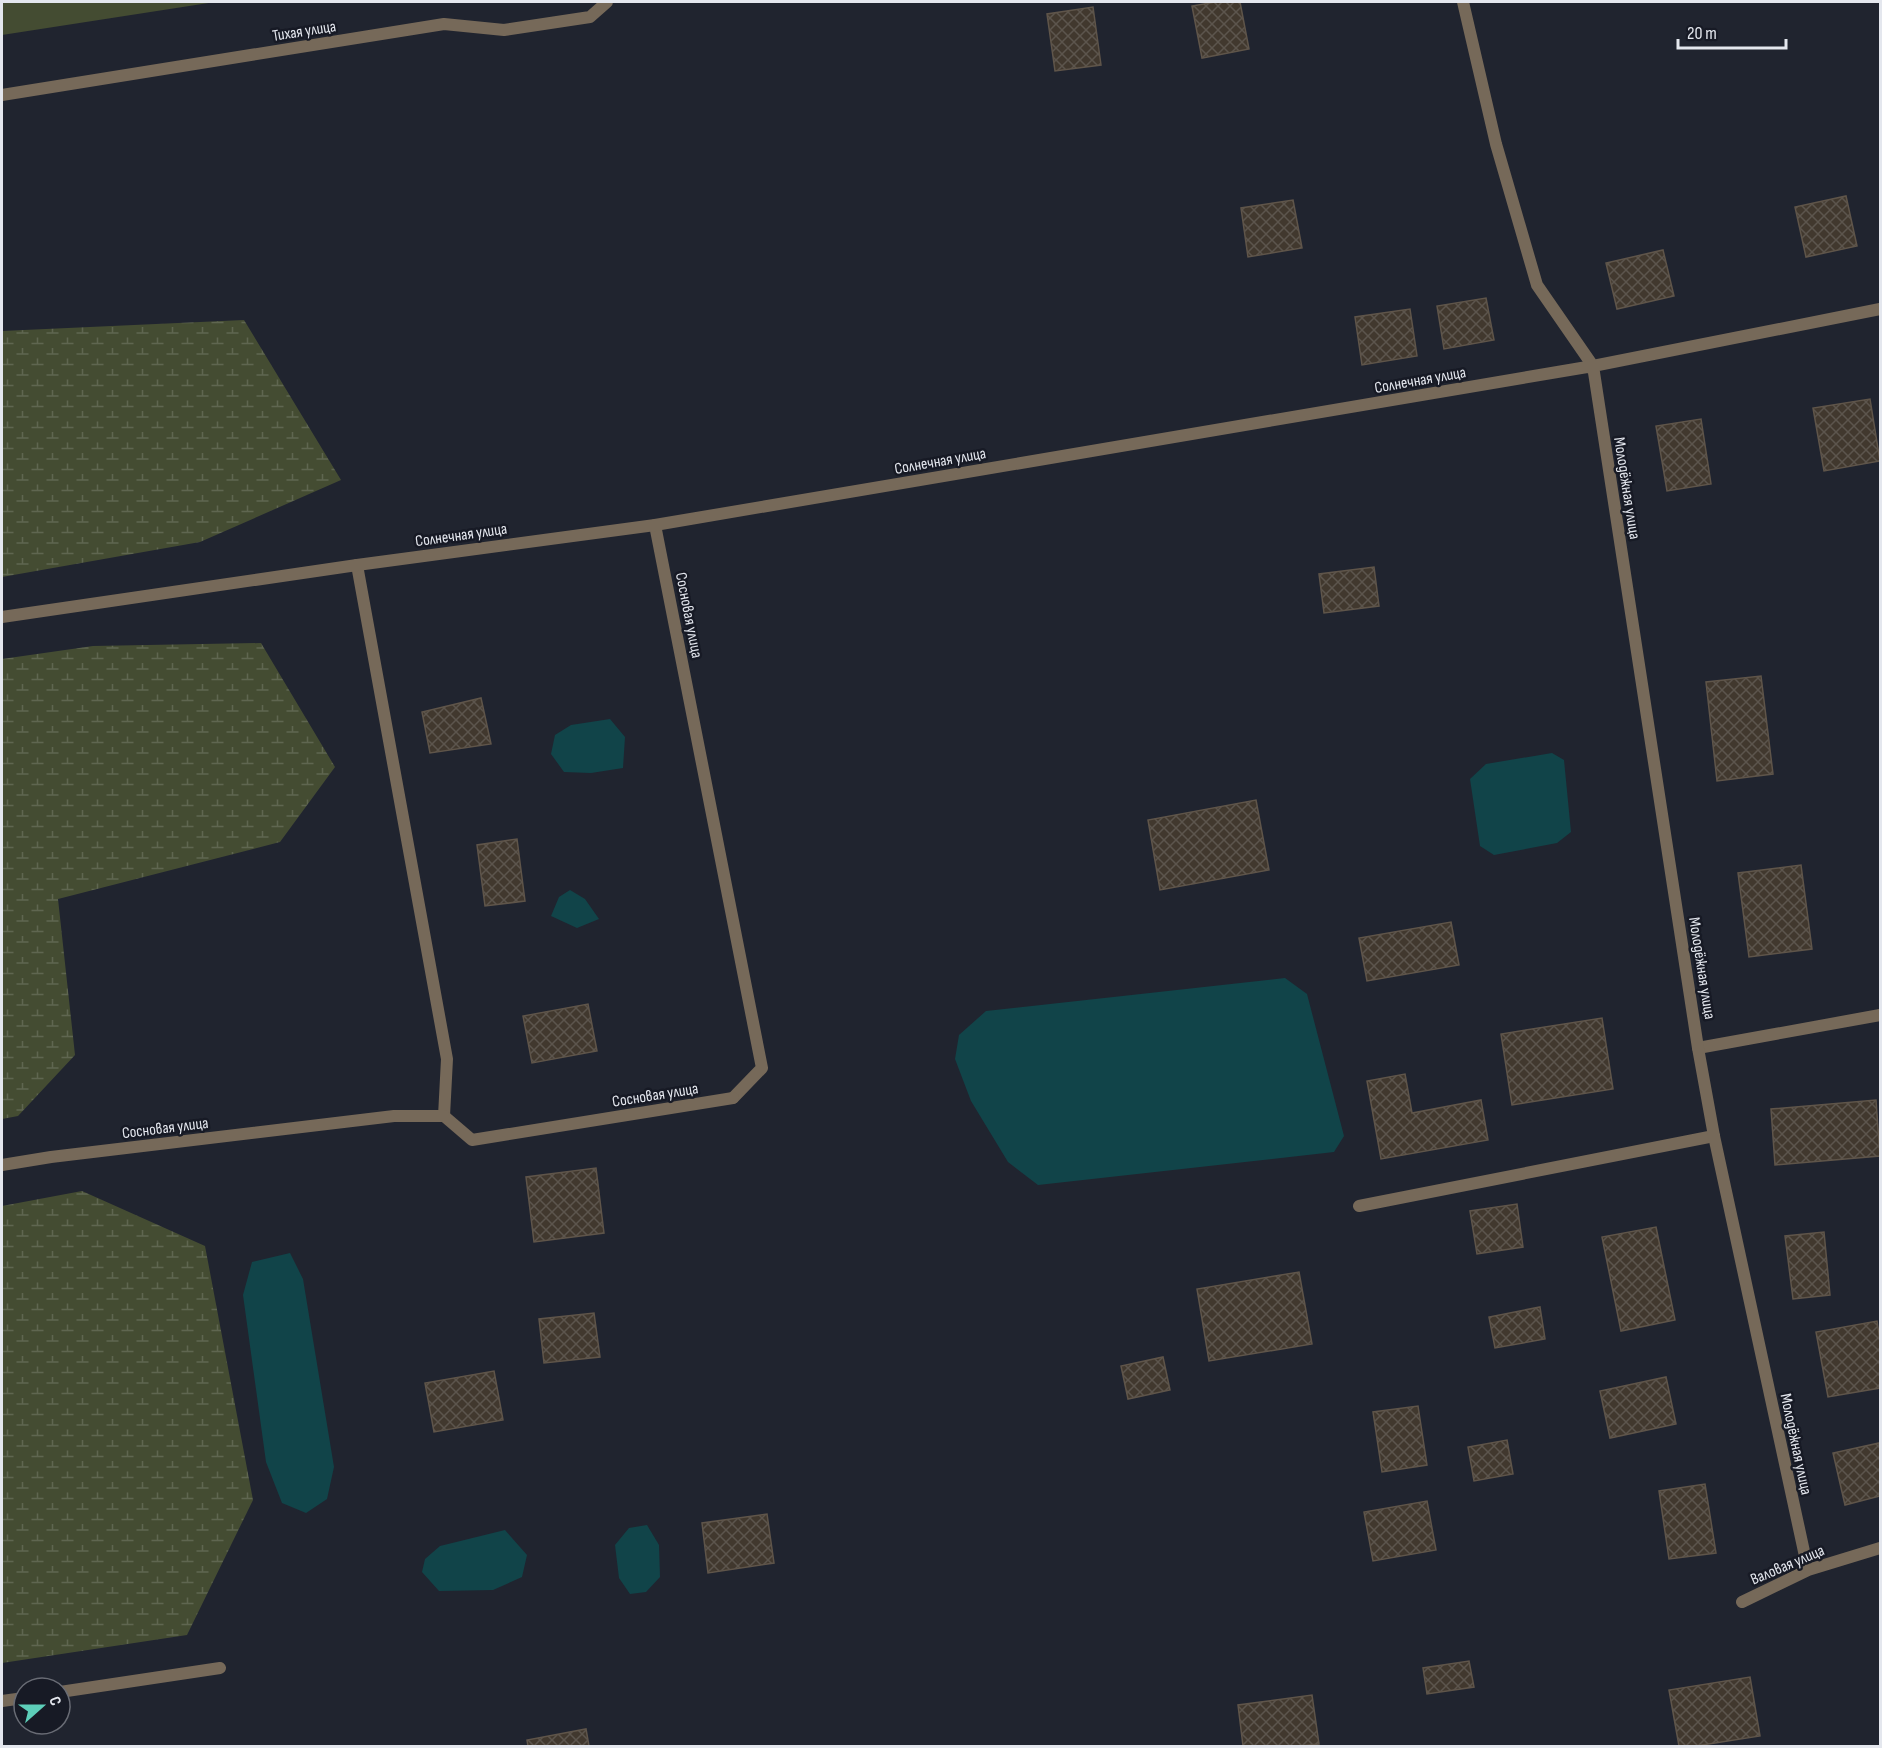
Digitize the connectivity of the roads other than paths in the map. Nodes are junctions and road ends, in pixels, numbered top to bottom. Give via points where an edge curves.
1 (608, 2) edge
2 (1463, 2) edge
3 (2, 95) edge
4 (1881, 309) edge
5 (1593, 366) junction
6 (655, 525) junction
7 (357, 565) junction
8 (2, 617) edge
9 (1881, 1015) edge
10 (1698, 1048) junction
11 (444, 1116) junction
12 (1714, 1136) junction
13 (2, 1165) edge
14 (1359, 1206) dead end
15 (1881, 1548) edge
16 (1808, 1570) junction
17 (1742, 1602) dead end
18 (220, 1668) dead end
19 (72, 1690) edge

1 - 3 street, Тихая улица via 590,17 504,30 444,24
2 - 5 street via 1496,144 1537,285
4 - 5 street, Солнечная улица
5 - 6 street, Солнечная улица
5 - 10 street, Молодёжная улица
6 - 7 street, Солнечная улица
6 - 11 street, Сосновая улица via 762,1068 733,1098 472,1140
7 - 8 street, Солнечная улица
7 - 11 street via 447,1059
9 - 10 street
10 - 12 street, Молодёжная улица
11 - 13 street, Сосновая улица via 394,1116
12 - 14 street
12 - 16 street, Молодёжная улица
15 - 16 street, Валовая улица
16 - 17 street, Валовая улица
18 - 19 street

